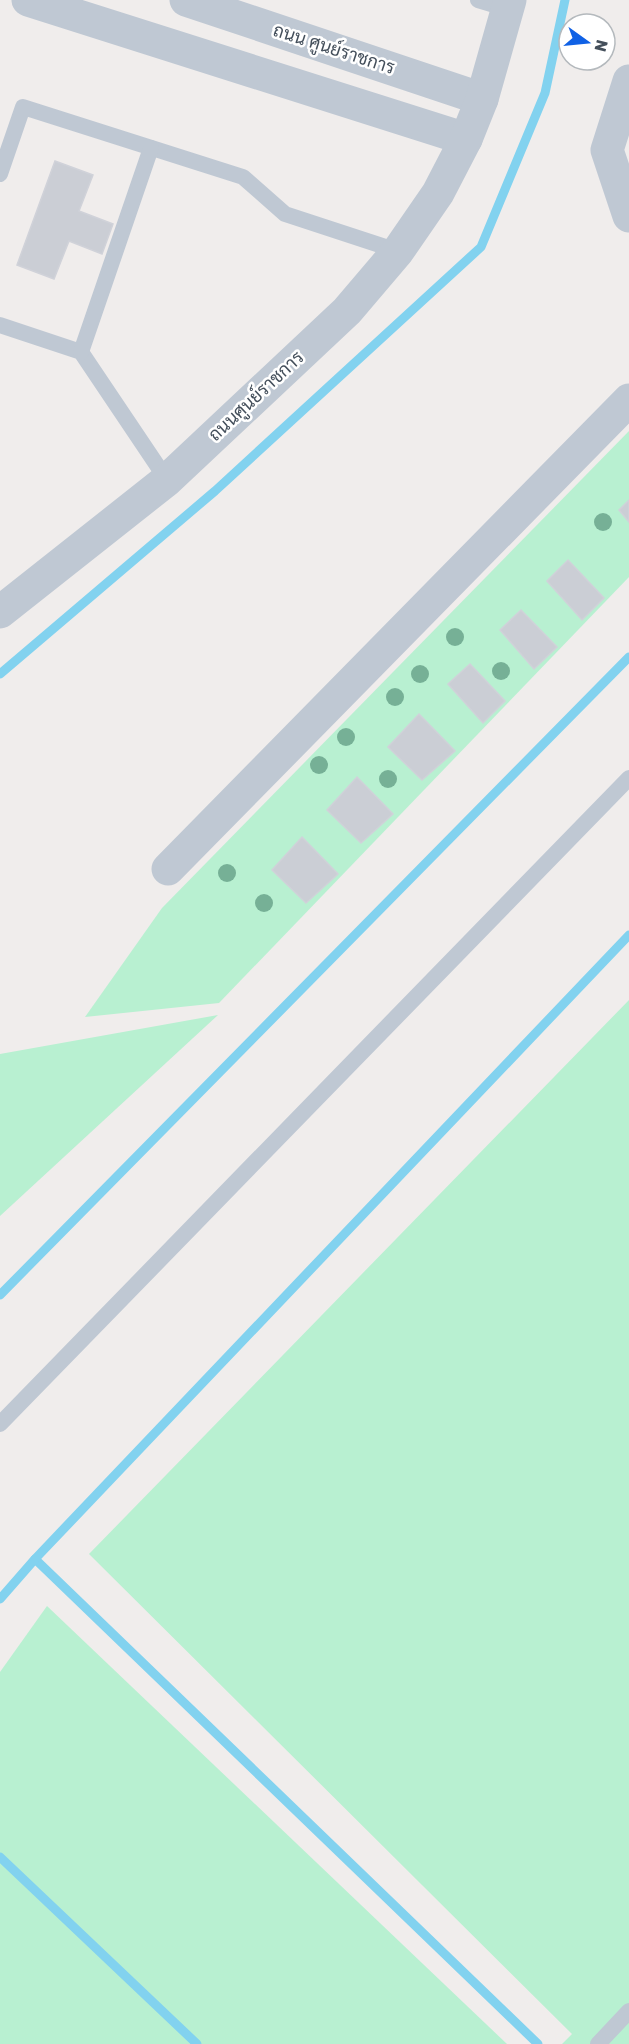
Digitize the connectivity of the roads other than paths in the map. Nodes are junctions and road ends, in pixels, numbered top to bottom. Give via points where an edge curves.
1 (28, 0) edge
2 (186, 0) edge
3 (499, 3) edge
4 (629, 81) edge
5 (482, 99) junction
6 (466, 139) junction
7 (151, 148) junction
8 (0, 174) edge
9 (629, 216) edge
10 (398, 251) junction
11 (0, 325) edge
12 (81, 352) junction
13 (629, 400) edge
14 (166, 480) junction
15 (0, 612) edge
16 (629, 778) edge
17 (168, 869) dead end
18 (0, 1424) edge
19 (629, 2011) edge
20 (598, 2044) edge

1 - 6 street
2 - 5 street, ถนน ศูนย์ราชการ
3 - 5 street, ถนนศูนย์ราชการ
4 - 9 street via 607,150
5 - 6 street, ถนนศูนย์ราชการ
6 - 10 street, ถนนศูนย์ราชการ via 438,193
7 - 8 lane via 23,107
7 - 10 lane via 243,177 285,214
7 - 12 lane
10 - 14 street, ถนนศูนย์ราชการ via 347,311
11 - 12 lane
12 - 14 lane
13 - 17 street
14 - 15 street, ถนนศูนย์ราชการ
16 - 18 lane
19 - 20 lane

